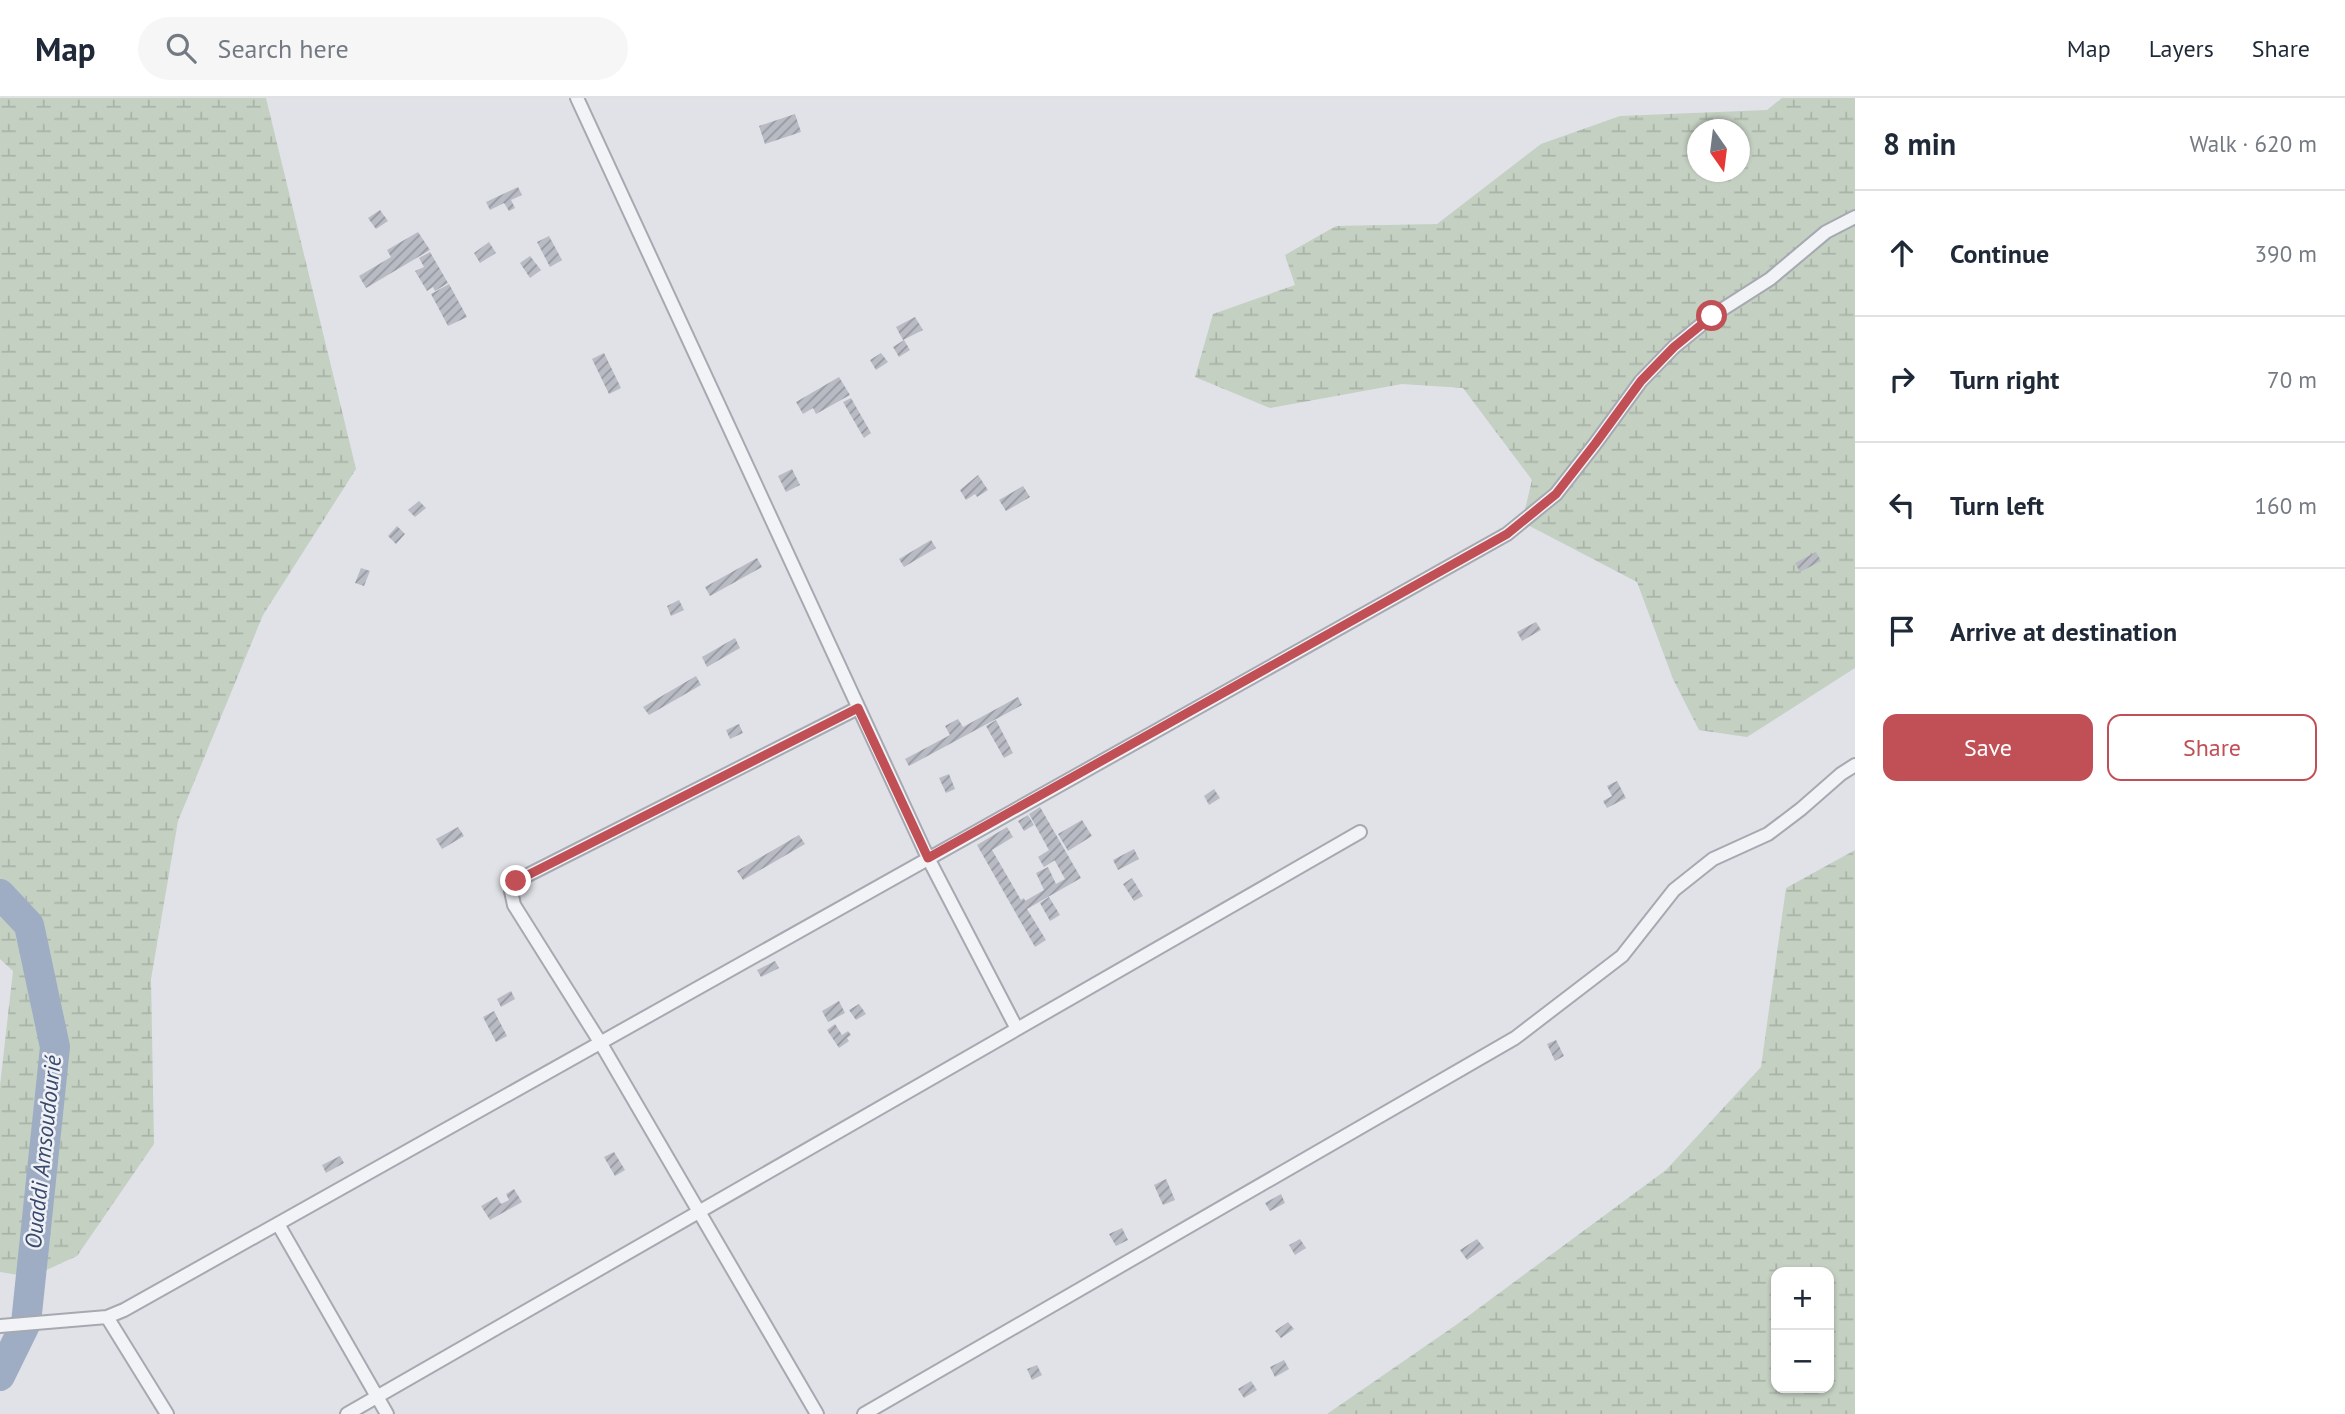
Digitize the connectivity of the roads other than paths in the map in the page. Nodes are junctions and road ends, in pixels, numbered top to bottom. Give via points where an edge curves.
1 (577, 98) edge
2 (1855, 218) edge
3 (858, 708) junction
4 (1855, 765) edge
5 (1360, 832) dead end
6 (928, 858) junction
7 (1017, 1029) junction
8 (600, 1042) junction
9 (699, 1212) junction
10 (278, 1224) junction
11 (107, 1317) junction
12 (0, 1326) edge
13 (377, 1397) junction
14 (167, 1414) edge
15 (347, 1414) edge
16 (387, 1414) edge
17 (817, 1414) edge
18 (864, 1414) edge

1 - 3 street
2 - 6 street via 1826,232 1770,279 1674,347 1641,381 1556,494 1507,534
3 - 6 street
3 - 8 street via 516,881 511,891 514,905
4 - 18 street via 1768,834 1713,859 1674,890 1622,956 1515,1038
5 - 7 street
6 - 7 street
6 - 8 street
7 - 9 street
8 - 9 street
8 - 10 street
9 - 13 street
9 - 17 street
10 - 11 street
10 - 13 street
11 - 12 street
11 - 14 street
13 - 15 street
13 - 16 street

